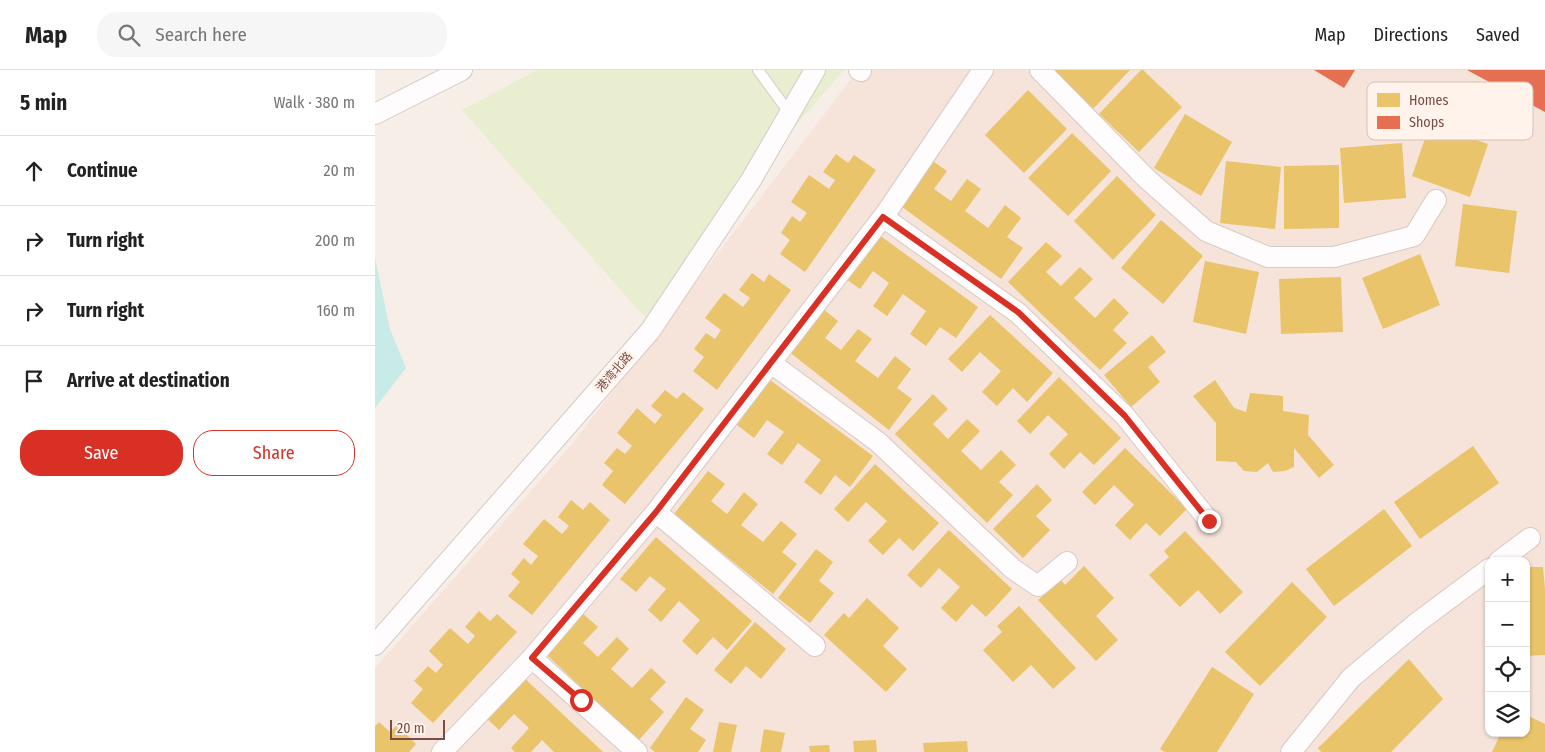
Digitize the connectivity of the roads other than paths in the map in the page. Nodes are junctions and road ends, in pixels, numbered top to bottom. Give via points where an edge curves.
1 (462, 70) edge
2 (758, 70) edge
3 (815, 70) edge
4 (983, 70) edge
5 (1040, 70) edge
6 (375, 114) edge
7 (790, 114) junction
8 (1436, 200) dead end
9 (883, 217) junction
10 (771, 363) junction
11 (656, 512) junction
12 (1209, 521) dead end
13 (1530, 538) dead end
14 (1504, 557) edge
15 (1067, 562) dead end
16 (1485, 572) edge
17 (375, 645) edge
18 (815, 646) dead end
19 (532, 658) junction
20 (442, 752) edge
21 (637, 752) edge
22 (1291, 752) edge

1 - 6 street
2 - 7 lane
3 - 7 street, 港湾北路
4 - 9 street
5 - 8 street via 1147,180 1205,231 1268,257 1334,257 1413,236
7 - 17 street, 港湾北路 via 751,180 650,332
9 - 10 street
9 - 12 street via 1018,312 1125,416
10 - 11 street
10 - 15 street via 878,442 1013,569 1038,586
11 - 18 street
11 - 19 street
13 - 14 street
16 - 22 street via 1351,678
19 - 20 street
19 - 21 street

